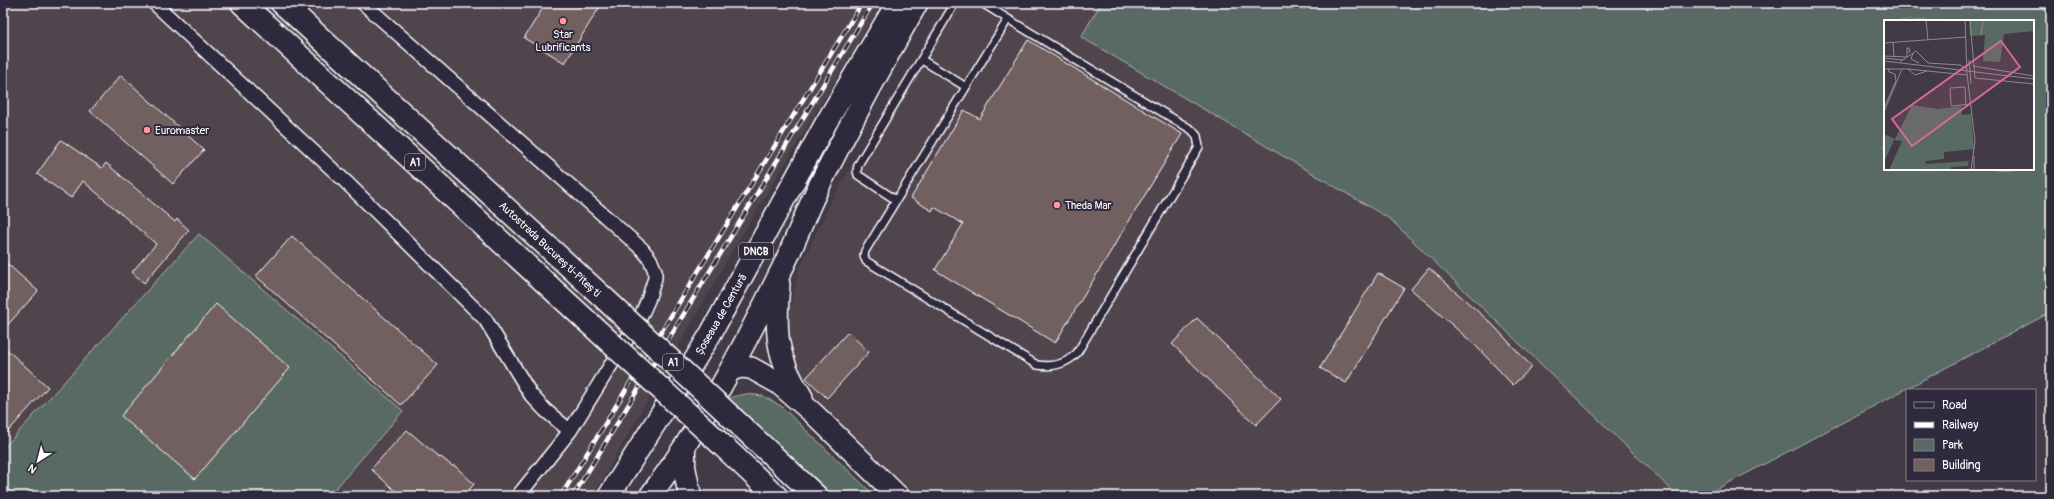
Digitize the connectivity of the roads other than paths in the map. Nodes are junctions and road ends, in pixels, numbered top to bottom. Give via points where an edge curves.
1 (154, 3) edge
2 (242, 3) edge
3 (282, 3) edge
4 (362, 3) edge
5 (897, 3) edge
6 (917, 3) edge
7 (955, 3) edge
8 (982, 3) edge
9 (1008, 19) junction
10 (922, 60) junction
11 (966, 87) junction
12 (896, 200) junction
13 (780, 273) junction
14 (731, 370) junction
15 (813, 413) junction
16 (570, 431) junction
17 (684, 449) junction
18 (518, 496) edge
19 (609, 496) edge
20 (650, 496) edge
21 (690, 496) edge
22 (776, 496) edge
23 (816, 496) edge
24 (898, 496) edge

1 - 16 street via 346,182 485,319 531,395 544,410
2 - 22 highway, A1, bridge
3 - 23 highway, Autostrada București-Pitești / A1, bridge
4 - 16 street via 642,248 650,259 655,278 645,306
5 - 19 main road, Șoseaua de Centură / DNCB via 826,123 706,342
6 - 13 main road, DNCB via 822,179
7 - 10 lane
8 - 9 lane
9 - 11 lane
9 - 12 lane via 1192,130 1199,141 1199,147 1070,360 1059,365 1037,364 866,261 865,251
10 - 11 lane
10 - 12 lane via 858,165 858,175
11 - 12 lane
13 - 14 main road, DNCB
13 - 15 main road via 776,311 777,336 783,363
14 - 15 main road via 751,368 764,374
14 - 17 main road, DNCB
15 - 24 main road
16 - 18 street
17 - 20 main road, DNCB
17 - 21 highway via 684,468

